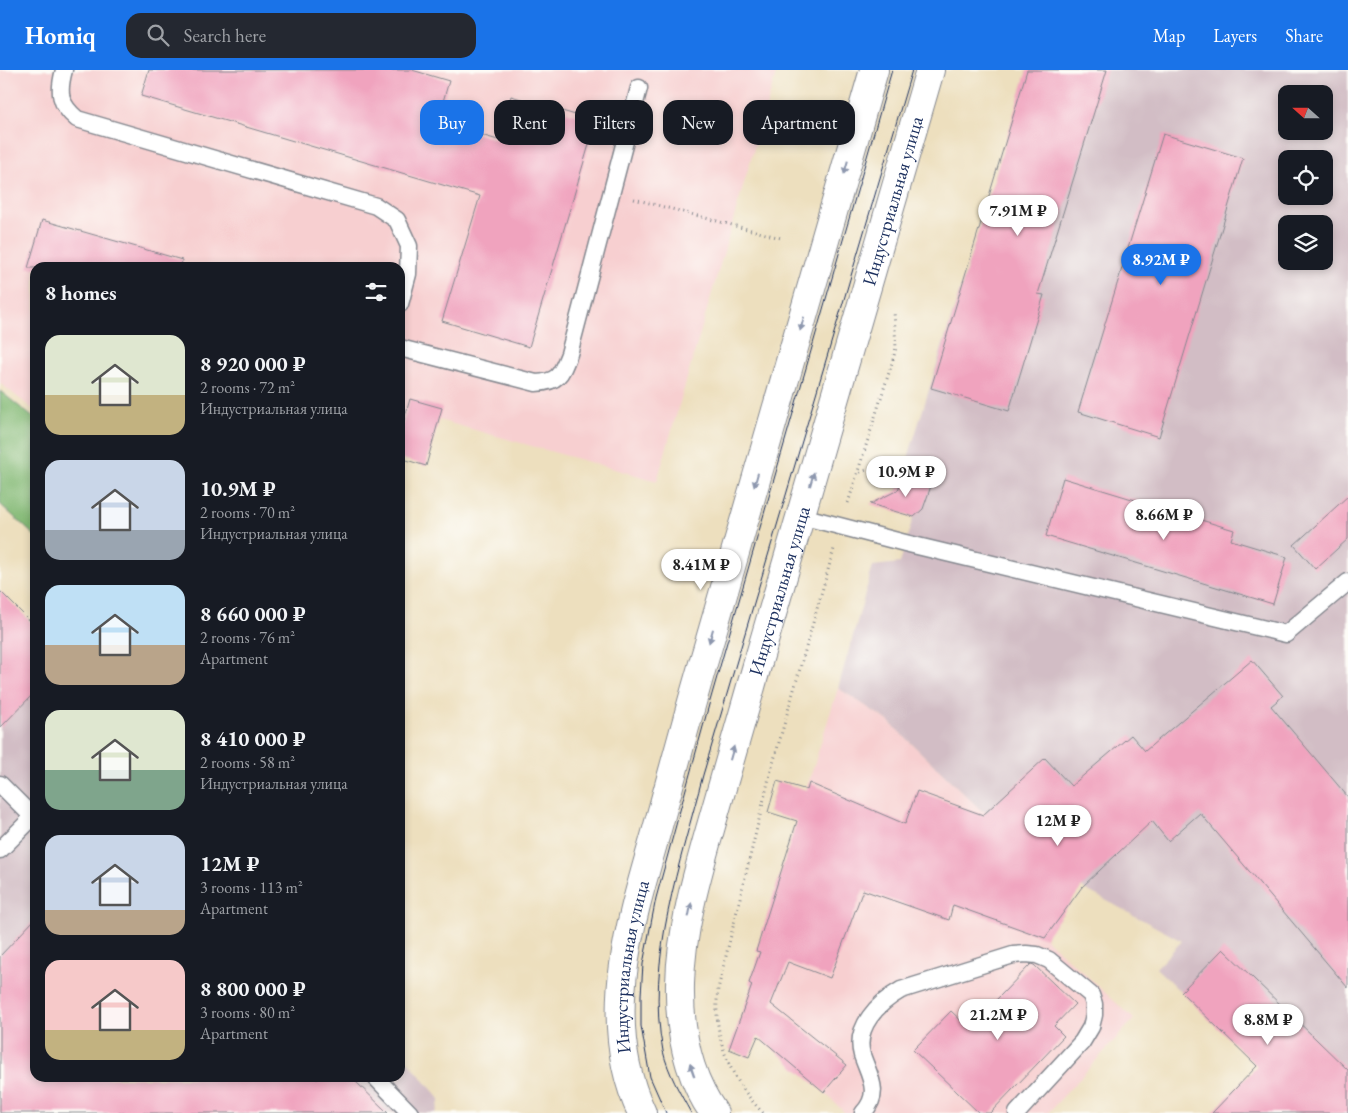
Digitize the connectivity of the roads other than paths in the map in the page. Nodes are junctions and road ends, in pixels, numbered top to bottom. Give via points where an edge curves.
1 (64, 70) edge
2 (874, 70) edge
3 (930, 70) edge
4 (639, 88) dead end
5 (405, 285) edge
6 (405, 349) edge
7 (801, 516) junction
8 (1348, 582) edge
9 (0, 784) edge
10 (30, 813) edge
11 (30, 821) edge
12 (0, 850) edge
13 (380, 1082) edge
14 (410, 1113) edge
15 (642, 1113) edge
16 (714, 1113) edge
17 (863, 1113) edge
18 (1017, 1113) edge

1 - 5 lane via 60,97 67,111 77,119 376,206 397,220 409,246
2 -> 15 main road, Индустриальная улица via 701,669 631,925 620,1005 625,1067
7 -> 3 main road, Индустриальная улица
4 - 6 lane via 562,372 549,382 536,383
7 - 8 lane via 1286,634
16 -> 7 main road, Индустриальная улица via 693,1075 684,1048 680,983 684,940 706,842
9 - 10 lane
11 - 12 lane
13 - 14 lane
17 - 18 lane via 872,1098 873,1084 862,1054 861,1038 872,1014 890,996 1013,955 1037,955 1049,960 1091,995 1094,1014 1082,1042

